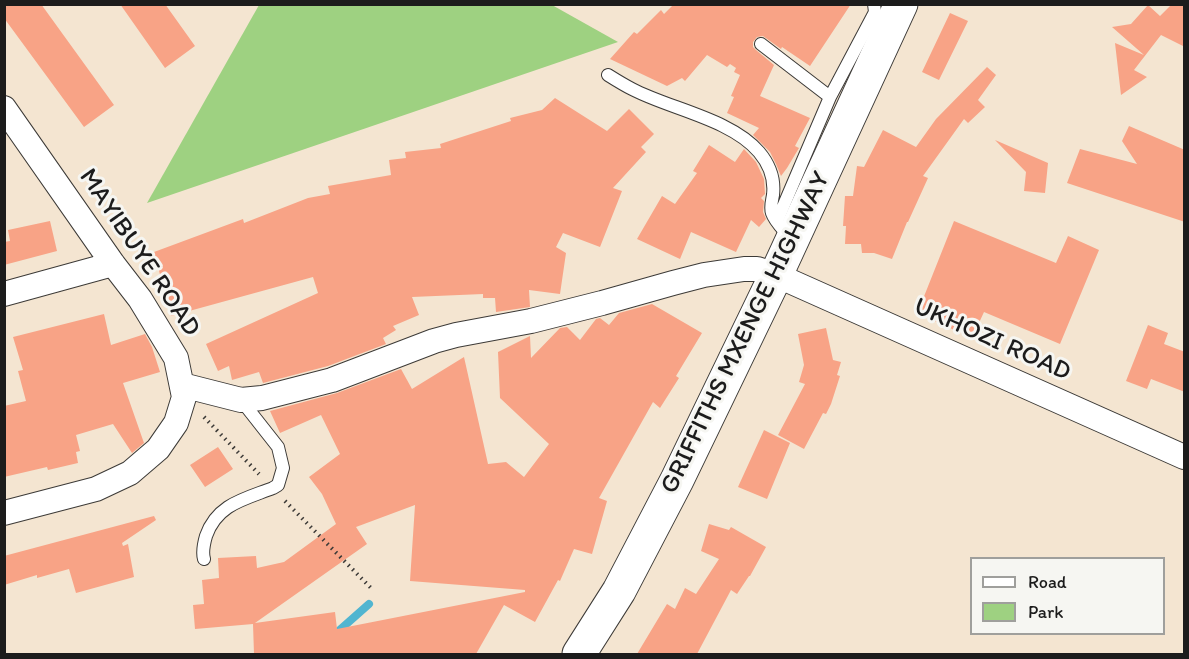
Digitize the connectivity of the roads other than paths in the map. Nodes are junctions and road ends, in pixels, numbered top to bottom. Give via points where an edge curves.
1 (874, 4) edge
2 (901, 4) edge
3 (760, 44) dead end
4 (608, 75) dead end
5 (830, 97) junction
6 (4, 108) edge
7 (784, 230) junction
8 (113, 264) junction
9 (776, 274) junction
10 (4, 294) edge
11 (182, 385) junction
12 (241, 400) junction
13 (1185, 457) edge
14 (4, 513) edge
15 (204, 559) dead end
16 (579, 654) edge

1 - 5 lane via 875,12
2 - 7 street, GRIFFITHS MXENGE HIGHWAY
3 - 5 lane
4 - 7 lane via 632,89 727,128 748,142 771,172 772,216
5 - 7 lane
6 - 8 street, MAYIBUYE ROAD
7 - 9 street, GRIFFITHS MXENGE HIGHWAY
8 - 10 street
8 - 11 street, MAYIBUYE ROAD via 141,299 177,358
9 - 12 street, UKHOZI ROAD via 744,269 683,280 531,321 445,338 332,380
9 - 13 street, UKHOZI ROAD
9 - 16 street, GRIFFITHS MXENGE HIGHWAY via 677,480 619,591
11 - 12 street
11 - 14 street, MAYIBUYE ROAD via 184,398 176,423 158,450 130,473 96,489
12 - 15 lane via 278,447 283,468 278,485 219,513 205,539

